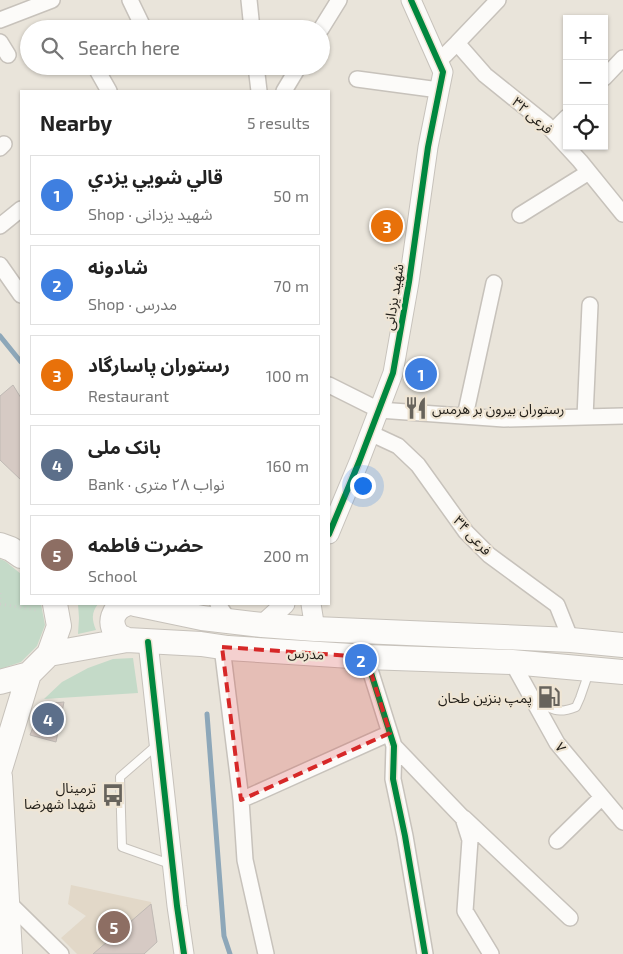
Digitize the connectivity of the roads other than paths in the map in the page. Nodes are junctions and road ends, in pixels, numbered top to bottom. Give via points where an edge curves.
1 (52, 0) edge
2 (130, 0) edge
3 (249, 0) edge
4 (339, 0) edge
5 (412, 0) edge
6 (498, 0) edge
7 (0, 20) edge
8 (140, 20) edge
9 (251, 20) edge
10 (327, 20) edge
11 (0, 42) edge
12 (458, 43) junction
13 (8, 56) dead end
14 (623, 58) edge
15 (438, 62) junction
16 (608, 74) edge
17 (100, 75) edge
18 (257, 75) edge
19 (294, 75) edge
20 (357, 79) dead end
21 (108, 90) edge
22 (259, 90) edge
23 (285, 90) edge
24 (439, 90) junction
25 (563, 121) edge
26 (552, 131) junction
27 (589, 172) junction
28 (20, 211) edge
29 (623, 214) edge
30 (520, 215) dead end
31 (0, 226) edge
32 (0, 265) edge
33 (494, 283) dead end
34 (20, 291) edge
35 (590, 305) dead end
36 (330, 386) edge
37 (379, 410) junction
38 (465, 416) junction
39 (623, 416) edge
40 (585, 417) junction
41 (370, 433) junction
42 (330, 532) edge
43 (122, 605) edge
44 (140, 605) edge
45 (284, 605) edge
46 (311, 605) edge
47 (56, 609) edge
48 (224, 612) edge
49 (262, 625) junction
50 (315, 629) junction
51 (570, 640) junction
52 (138, 641) junction
53 (623, 645) edge
54 (222, 647) junction
55 (49, 654) junction
56 (366, 657) junction
57 (512, 662) junction
58 (29, 674) junction
59 (612, 674) edge
60 (0, 682) edge
61 (528, 690) junction
62 (5, 733) edge
63 (392, 740) junction
64 (159, 743) junction
65 (0, 769) edge
66 (0, 777) edge
67 (602, 796) junction
68 (241, 800) junction
69 (463, 818) junction
70 (623, 822) edge
71 (558, 840) dead end
72 (173, 865) junction
73 (7, 901) junction
74 (570, 918) dead end
75 (10, 954) edge
76 (61, 954) edge
77 (184, 954) edge
78 (266, 954) edge
79 (426, 954) edge
80 (491, 954) edge

1 - 7 street
2 - 8 street
3 - 9 street
4 - 10 street
5 - 15 street, شهید یزدانی
6 - 12 street
11 - 13 street
12 - 15 street
12 - 26 street, فرعی ۳۲ via 485,75
14 - 16 street
15 - 24 street, شهید یزدانی via 442,72
17 - 21 street
18 - 22 street
19 - 23 street
20 - 24 street
24 - 37 street, شهید یزدانی via 393,373
25 - 26 street
26 - 27 street, فرعی ۳۲
27 - 29 street, فرعی ۳۲
27 - 30 street
28 - 31 street
32 - 34 street
33 - 38 street
35 - 40 street
36 - 37 street
37 - 38 street
37 - 41 street, شهید یزدانی
38 - 40 street via 504,419
39 - 40 street
41 - 42 street, شهید یزدانی
41 - 51 street, فرعی ۳۴ via 398,446 418,465 466,532 489,555 557,605
43 - 52 main road via 113,615 113,626 118,635
44 - 48 main road, مدرس via 202,618
45 - 49 street
46 - 50 street
47 - 55 main road via 59,626
48 - 49 main road, مدرس
49 - 50 main road, مدرس
50 - 51 main road, مدرس
51 - 53 main road, مدرس
52 - 54 main road, مدرس
52 - 55 main road, مدرس
52 - 64 street
54 - 56 main road, مدرس
54 - 68 street
55 - 58 main road
56 - 57 main road, مدرس
56 - 63 street
57 - 59 main road, مدرس
57 - 61 street, ۷
58 - 60 main road
58 - 62 main road
59 - 61 lane via 582,693 576,707 565,711 548,708
61 - 67 street, ۷ via 557,744
62 - 65 main road
63 - 68 street
63 - 69 street
63 - 79 street via 393,779
64 - 72 street
64 - 72 lane via 120,777 122,847
66 - 73 main road
67 - 70 street, ۷
67 - 71 street
68 - 78 street via 245,860
69 - 74 street
69 - 80 street via 470,840 465,911
72 - 77 street
73 - 75 main road
73 - 76 street

